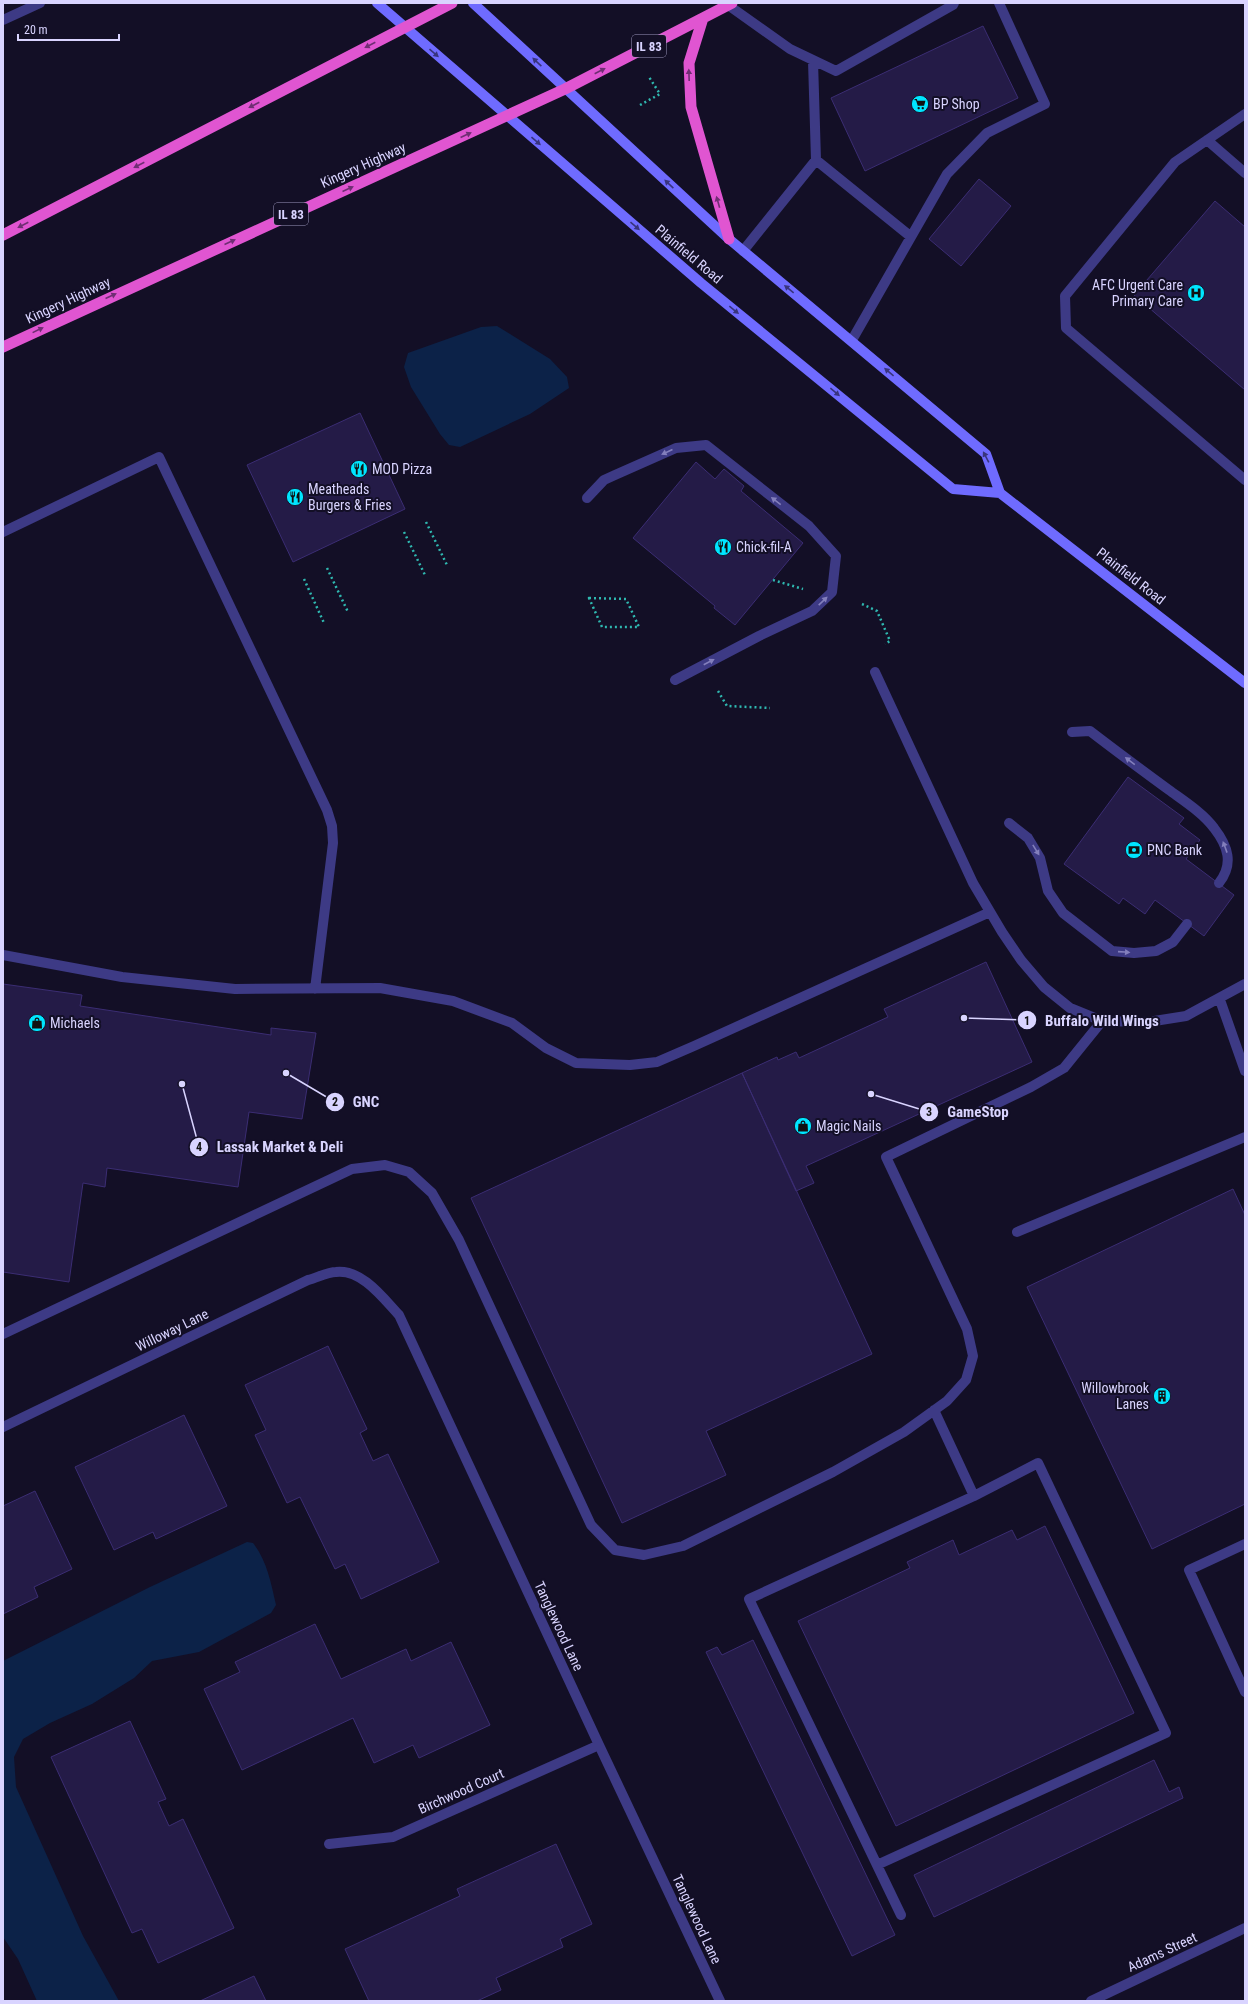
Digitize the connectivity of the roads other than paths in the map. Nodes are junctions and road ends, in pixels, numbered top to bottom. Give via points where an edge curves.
1 (40, 3) edge
2 (377, 3) edge
3 (452, 3) edge
4 (473, 3) edge
5 (999, 3) edge
6 (730, 4) edge
7 (955, 4) edge
8 (703, 18) junction
9 (3, 20) edge
10 (404, 27) junction
11 (813, 61) junction
12 (565, 89) junction
13 (1245, 114) edge
14 (506, 116) junction
15 (1207, 140) junction
16 (816, 160) junction
17 (1245, 172) edge
18 (3, 235) edge
19 (910, 236) junction
20 (729, 239) junction
21 (743, 251) junction
22 (852, 340) junction
23 (3, 347) edge
24 (1245, 480) edge
25 (1000, 493) junction
26 (587, 498) dead end
27 (3, 532) edge
28 (875, 672) dead end
29 (674, 680) dead end
30 (1245, 683) edge
31 (1072, 732) dead end
32 (1009, 823) dead end
33 (1219, 883) dead end
34 (990, 912) junction
35 (1187, 924) dead end
36 (3, 955) edge
37 (1245, 984) edge
38 (315, 989) junction
39 (1220, 1000) junction
40 (1102, 1021) junction
41 (1245, 1071) edge
42 (1245, 1137) edge
43 (1017, 1232) dead end
44 (357, 1276) joint
45 (3, 1334) edge
46 (934, 1410) junction
47 (3, 1427) edge
48 (974, 1496) junction
49 (1245, 1544) edge
50 (1245, 1692) edge
51 (599, 1745) junction
52 (329, 1844) dead end
53 (877, 1865) junction
54 (901, 1915) dead end
55 (1245, 1928) edge
56 (720, 2001) edge
57 (1091, 2001) edge

1 - 9 street
2 - 10 main road, Plainfield Road
3 - 10 highway
12 -> 4 main road
5 - 19 street via 1045,104 987,133 946,174
6 - 8 highway, Kingery Highway / IL 83
6 - 11 street via 790,49
7 - 11 street via 836,72
12 -> 8 highway, Kingery Highway / IL 83
20 -> 8 highway via 691,107 689,63
10 -> 14 main road, Plainfield Road
10 -> 18 highway
11 - 16 street
12 - 14 highway, Kingery Highway / IL 83
20 -> 12 main road
13 - 15 street
23 -> 14 highway, Kingery Highway / IL 83
14 -> 25 main road, Plainfield Road via 701,284 953,489
15 - 17 street
15 - 24 street via 1176,162 1065,296 1066,328
16 - 19 street
16 - 21 street
19 - 22 street
20 - 21 main road
22 -> 21 main road
25 -> 22 main road via 986,454
25 - 30 main road, Plainfield Road
29 -> 26 street via 812,611 832,592 836,556 809,526 706,445 676,448 615,475 604,480
27 - 38 street via 159,457 324,803 332,826 333,843
28 - 34 street via 973,883
33 -> 31 street via 1226,874 1229,860 1225,845 1214,827 1090,731
32 -> 35 street via 1028,838 1040,858 1048,891 1063,913 1112,951 1156,951 1173,942
34 - 38 street via 657,1062 630,1065 576,1062 546,1048 512,1024 453,1001 380,988
34 - 40 street via 1021,960 1044,987 1070,1008
36 - 38 street via 122,978 235,989
37 - 39 street
39 - 40 street via 1186,1016 1148,1022
39 - 41 street
40 - 46 street via 1064,1068 1031,1087 886,1157 967,1330 973,1356 966,1380 947,1401
42 - 43 street
44 - 47 street, Willoway Lane via 336,1272 308,1280
44 - 51 street, Tanglewood Lane via 399,1315
45 - 46 street via 352,1169 385,1165 409,1172 432,1193 459,1240 591,1525 615,1550 644,1555 683,1546 833,1472 904,1432
46 - 48 street
48 - 53 street via 749,1599
48 - 53 street via 1038,1463 1166,1733
49 - 50 street via 1188,1570
51 - 52 street, Birchwood Court via 393,1837
51 - 56 street, Tanglewood Lane
53 - 54 street
55 - 57 street, Adams Street

